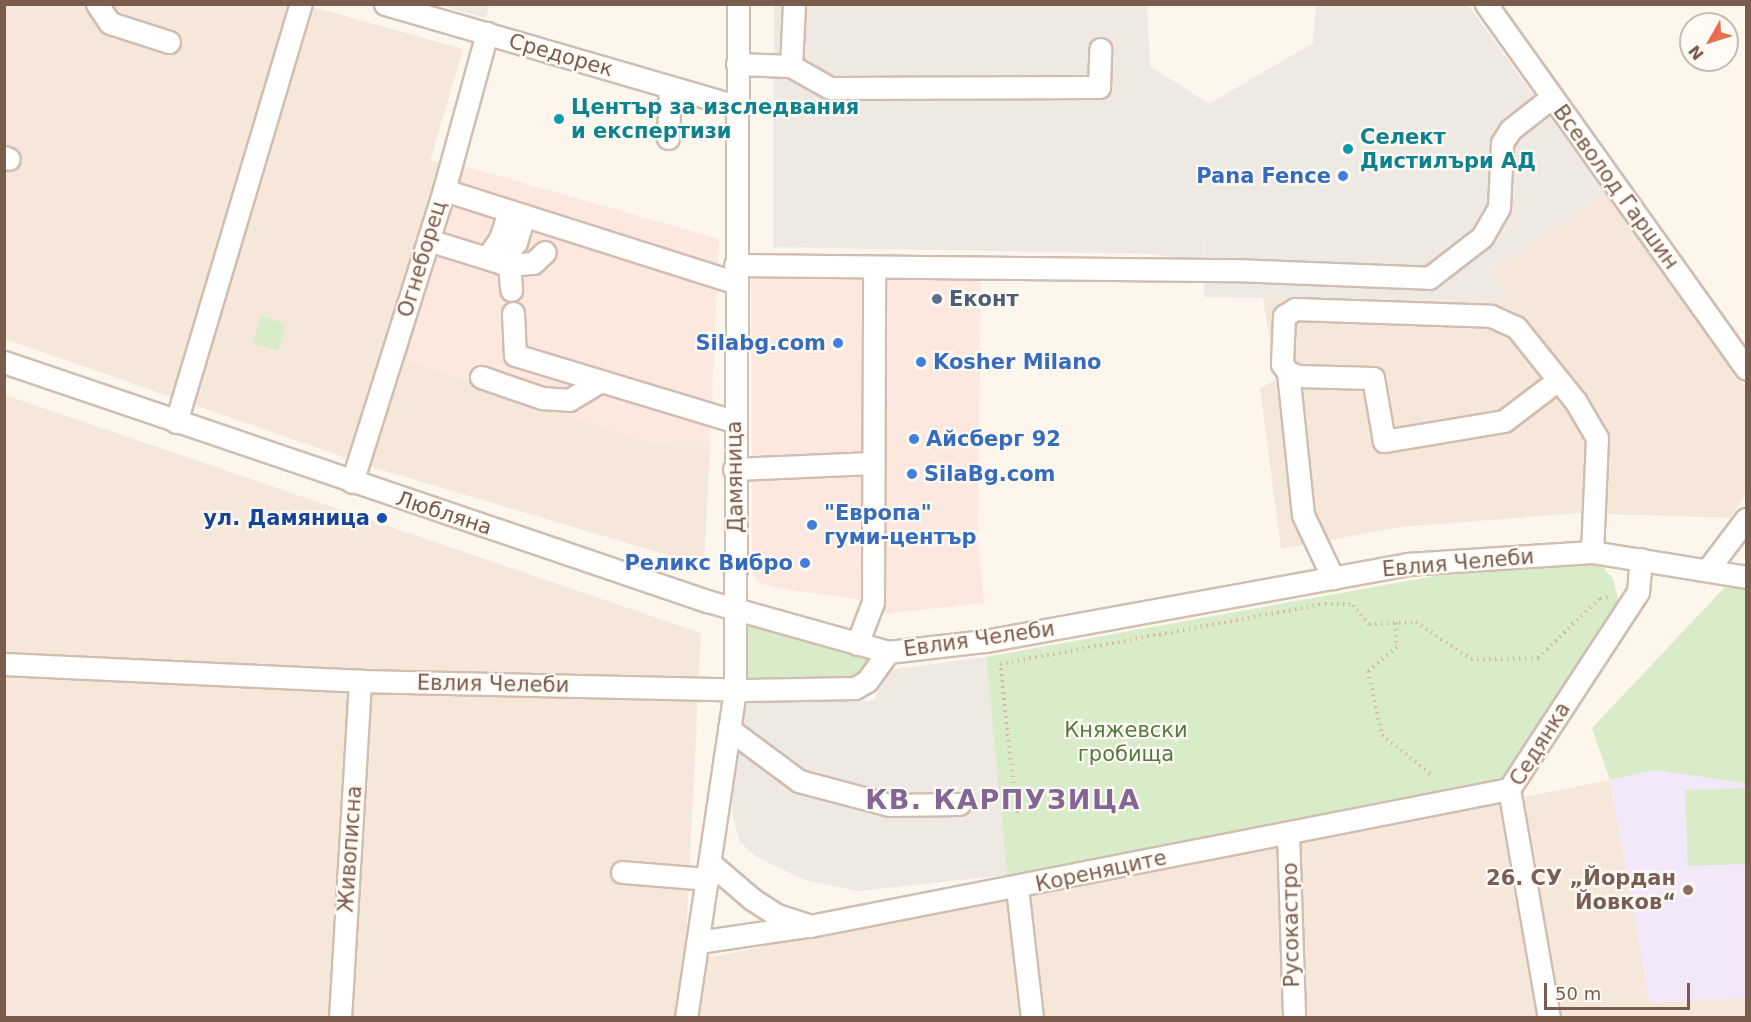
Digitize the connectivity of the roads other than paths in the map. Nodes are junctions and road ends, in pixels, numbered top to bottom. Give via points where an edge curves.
1 (97, 4) edge
2 (301, 4) edge
3 (738, 4) edge
4 (794, 4) edge
5 (1486, 4) edge
6 (392, 5) edge
7 (487, 33) junction
8 (169, 42) dead end
9 (1100, 49) dead end
10 (737, 64) junction
11 (791, 66) junction
12 (670, 87) junction
13 (1552, 97) junction
14 (737, 106) junction
15 (668, 138) dead end
16 (444, 190) junction
17 (517, 213) junction
18 (428, 240) junction
19 (545, 252) dead end
20 (499, 262) junction
21 (874, 268) junction
22 (735, 274) junction
23 (511, 290) dead end
24 (513, 313) dead end
25 (4, 362) edge
26 (1746, 369) edge
27 (1288, 372) junction
28 (481, 377) dead end
29 (1558, 380) junction
30 (601, 381) junction
31 (734, 421) junction
32 (176, 422) junction
33 (873, 463) junction
34 (734, 468) junction
35 (352, 482) junction
36 (1746, 519) edge
37 (1592, 552) junction
38 (1641, 559) junction
39 (1708, 569) junction
40 (1746, 576) edge
41 (1333, 578) junction
42 (737, 610) junction
43 (857, 645) junction
44 (888, 652) junction
45 (4, 664) edge
46 (360, 681) junction
47 (735, 690) junction
48 (729, 729) junction
49 (1509, 789) junction
50 (960, 804) dead end
51 (1288, 833) junction
52 (709, 871) junction
53 (622, 872) dead end
54 (1017, 888) junction
55 (810, 926) junction
56 (698, 942) junction
57 (340, 1017) edge
58 (686, 1017) edge
59 (1032, 1017) edge
60 (1294, 1017) edge
61 (1549, 1017) edge

1 - 8 street via 110,22
2 - 32 street
3 - 10 street, Дамяница
4 - 11 street
5 - 13 street, Всеволод Гаршин
6 - 7 street, Средорек
7 - 12 street, Средорек
7 - 16 street, Огнеборец
9 - 11 street via 1099,87 830,88
10 - 11 street
10 - 14 street, Дамяница
12 - 14 street, Средорек
12 - 15 street
13 - 21 street via 1516,125 1502,143 1499,207 1482,237 1429,278 1233,270
13 - 26 street, Всеволод Гаршин
14 - 22 street, Дамяница
16 - 17 street
16 - 18 street, Огнеборец
17 - 20 street via 516,242
17 - 22 street
18 - 20 street
18 - 35 street, Огнеборец
19 - 20 street via 533,263
20 - 23 street
21 - 22 street
21 - 33 street
22 - 31 street, Дамяница
24 - 30 street via 515,355
25 - 32 street, Любляна
27 - 29 street via 1298,376 1373,378 1384,441 1504,421
27 - 29 street via 1282,364 1282,328 1284,316 1295,309 1491,316 1516,327
27 - 41 street via 1302,515
28 - 30 street via 542,398 569,400
29 - 37 street via 1597,438
30 - 31 street
31 - 34 street, Дамяница
32 - 35 street, Любляна
33 - 34 street
33 - 43 street via 873,602
34 - 42 street, Дамяница
35 - 42 street, Любляна
36 - 39 street
37 - 38 street, Евлия Челеби
37 - 41 street, Евлия Челеби via 1407,564
38 - 39 street, Евлия Челеби
38 - 49 street, Седянка via 1638,592
39 - 40 street, Евлия Челеби
41 - 44 street, Евлия Челеби via 985,641
42 - 43 street, Любляна
42 - 47 street, Дамяница
43 - 44 street, Любляна
44 - 47 street, Евлия Челеби via 867,681 855,688
45 - 46 street, Евлия Челеби
46 - 47 street, Евлия Челеби
46 - 57 street, Живописна
47 - 48 street, Дамяница
48 - 50 street via 799,781 889,805
48 - 52 street, Дамяница
49 - 51 street, Кореняците
49 - 61 street, Седянка
51 - 54 street, Кореняците
51 - 60 street, Русокастро
52 - 53 street
52 - 55 street, Кореняците via 777,915
52 - 56 street, Дамяница
54 - 55 street, Кореняците
54 - 59 street
55 - 56 street
56 - 58 street, Дамяница

